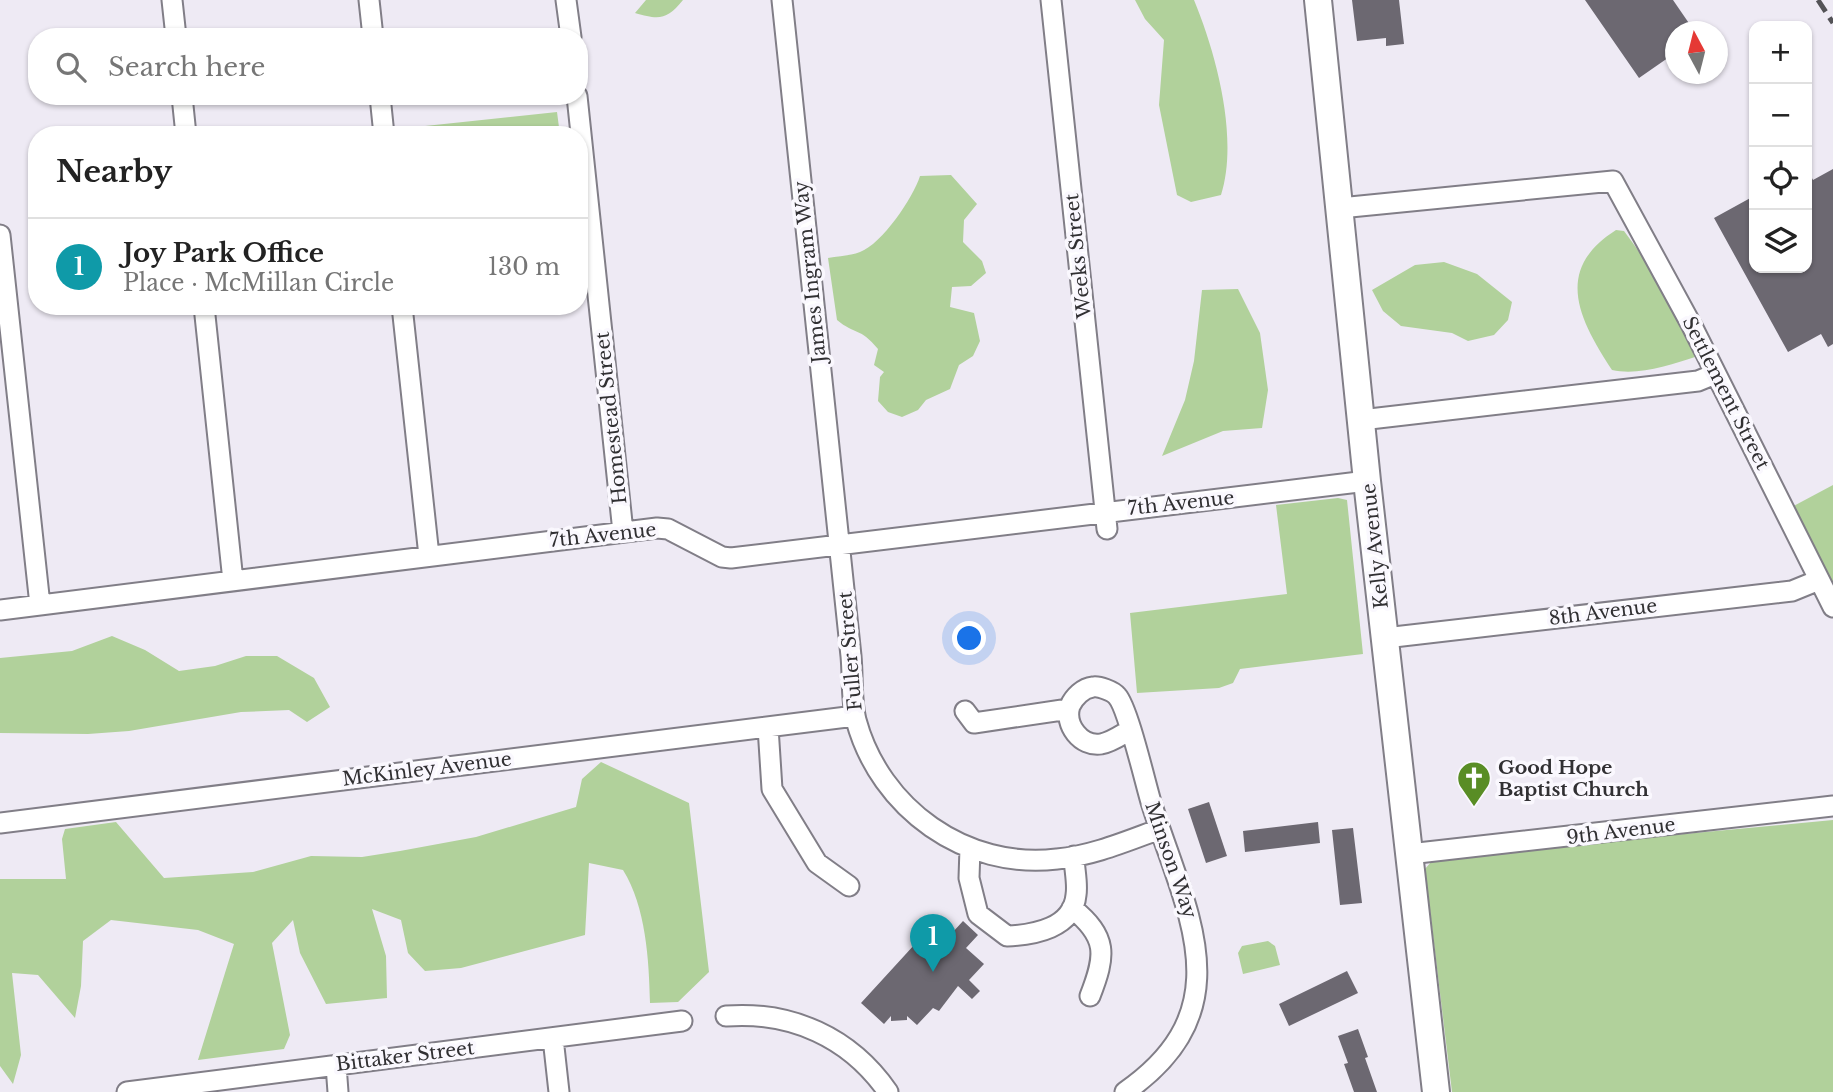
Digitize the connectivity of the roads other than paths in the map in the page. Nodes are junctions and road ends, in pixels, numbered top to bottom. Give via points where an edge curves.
1 (172, 0) edge
2 (369, 0) edge
3 (566, 0) edge
4 (782, 0) edge
5 (1051, 0) edge
6 (1318, 0) edge
7 (175, 28) edge
8 (372, 28) edge
9 (570, 28) edge
10 (183, 105) edge
11 (381, 105) edge
12 (578, 105) edge
13 (185, 126) edge
14 (383, 126) edge
15 (580, 126) edge
16 (588, 200) edge
17 (1340, 208) junction
18 (0, 235) edge
19 (205, 315) edge
20 (403, 315) edge
21 (1715, 374) junction
22 (1361, 419) junction
23 (1367, 481) junction
24 (1106, 521) junction
25 (623, 532) junction
26 (840, 544) junction
27 (429, 556) junction
28 (1819, 580) junction
29 (233, 582) junction
30 (40, 605) junction
31 (1833, 607) edge
32 (0, 610) edge
33 (1385, 638) junction
34 (1069, 709) junction
35 (965, 711) dead end
36 (855, 716) junction
37 (768, 727) junction
38 (1129, 730) junction
39 (1833, 806) edge
40 (0, 824) edge
41 (1160, 830) junction
42 (970, 848) junction
43 (1409, 854) junction
44 (1074, 856) junction
45 (849, 886) dead end
46 (1072, 908) junction
47 (1090, 996) dead end
48 (726, 1016) dead end
49 (682, 1021) dead end
50 (553, 1038) junction
51 (335, 1065) junction
52 (127, 1092) edge
53 (338, 1092) edge
54 (559, 1092) edge
55 (888, 1092) edge
56 (1125, 1092) edge
57 (1436, 1092) edge

1 - 7 street
2 - 8 street
3 - 9 street
4 - 26 street, James Ingram Way
5 - 24 street, Weeks Street
6 - 17 main road, Kelly Avenue
10 - 13 street
11 - 14 street
12 - 15 street, Homestead Street
16 - 25 street, Homestead Street
17 - 21 street, Settlement Street via 1613,181
17 - 22 main road, Kelly Avenue
18 - 30 street
19 - 29 street
20 - 27 street
21 - 22 street via 1698,381
21 - 28 street, Settlement Street
22 - 23 main road, Kelly Avenue
23 - 24 street, 7th Avenue
23 - 33 main road, Kelly Avenue
24 - 26 street, 7th Avenue
25 - 26 street, 7th Avenue via 668,529 731,558
25 - 27 street, 7th Avenue
26 - 36 street, Fuller Street
27 - 29 street, 7th Avenue
28 - 31 street, Settlement Street
28 - 33 street, 8th Avenue via 1792,591
29 - 30 street, 7th Avenue
30 - 32 street, 7th Avenue
33 - 43 main road, Kelly Avenue
34 - 35 street via 974,723
34 - 38 street via 1069,723 1087,742 1110,742
34 - 38 street, Minson Way via 1074,698 1098,686 1117,696
36 - 37 street, McKinley Avenue
36 - 42 street, Fuller Street via 869,755 892,790 930,827
37 - 40 street, McKinley Avenue
37 - 45 street via 772,789 817,863
38 - 41 street, Minson Way
39 - 43 street, 9th Avenue
41 - 44 street, Fuller Street
41 - 56 street, Minson Way via 1192,916 1197,982 1186,1023 1174,1044 1154,1070
42 - 44 street, Fuller Street via 1025,861
42 - 46 street via 972,900 992,928 1007,936 1035,933 1061,923
43 - 57 main road, Kelly Avenue
44 - 46 street via 1076,896
46 - 47 street via 1088,920 1102,952
48 - 55 street via 779,1017 821,1032 849,1050
49 - 50 street, Bittaker Street
50 - 51 street, Bittaker Street
50 - 54 street
51 - 52 street, Bittaker Street
51 - 53 street

